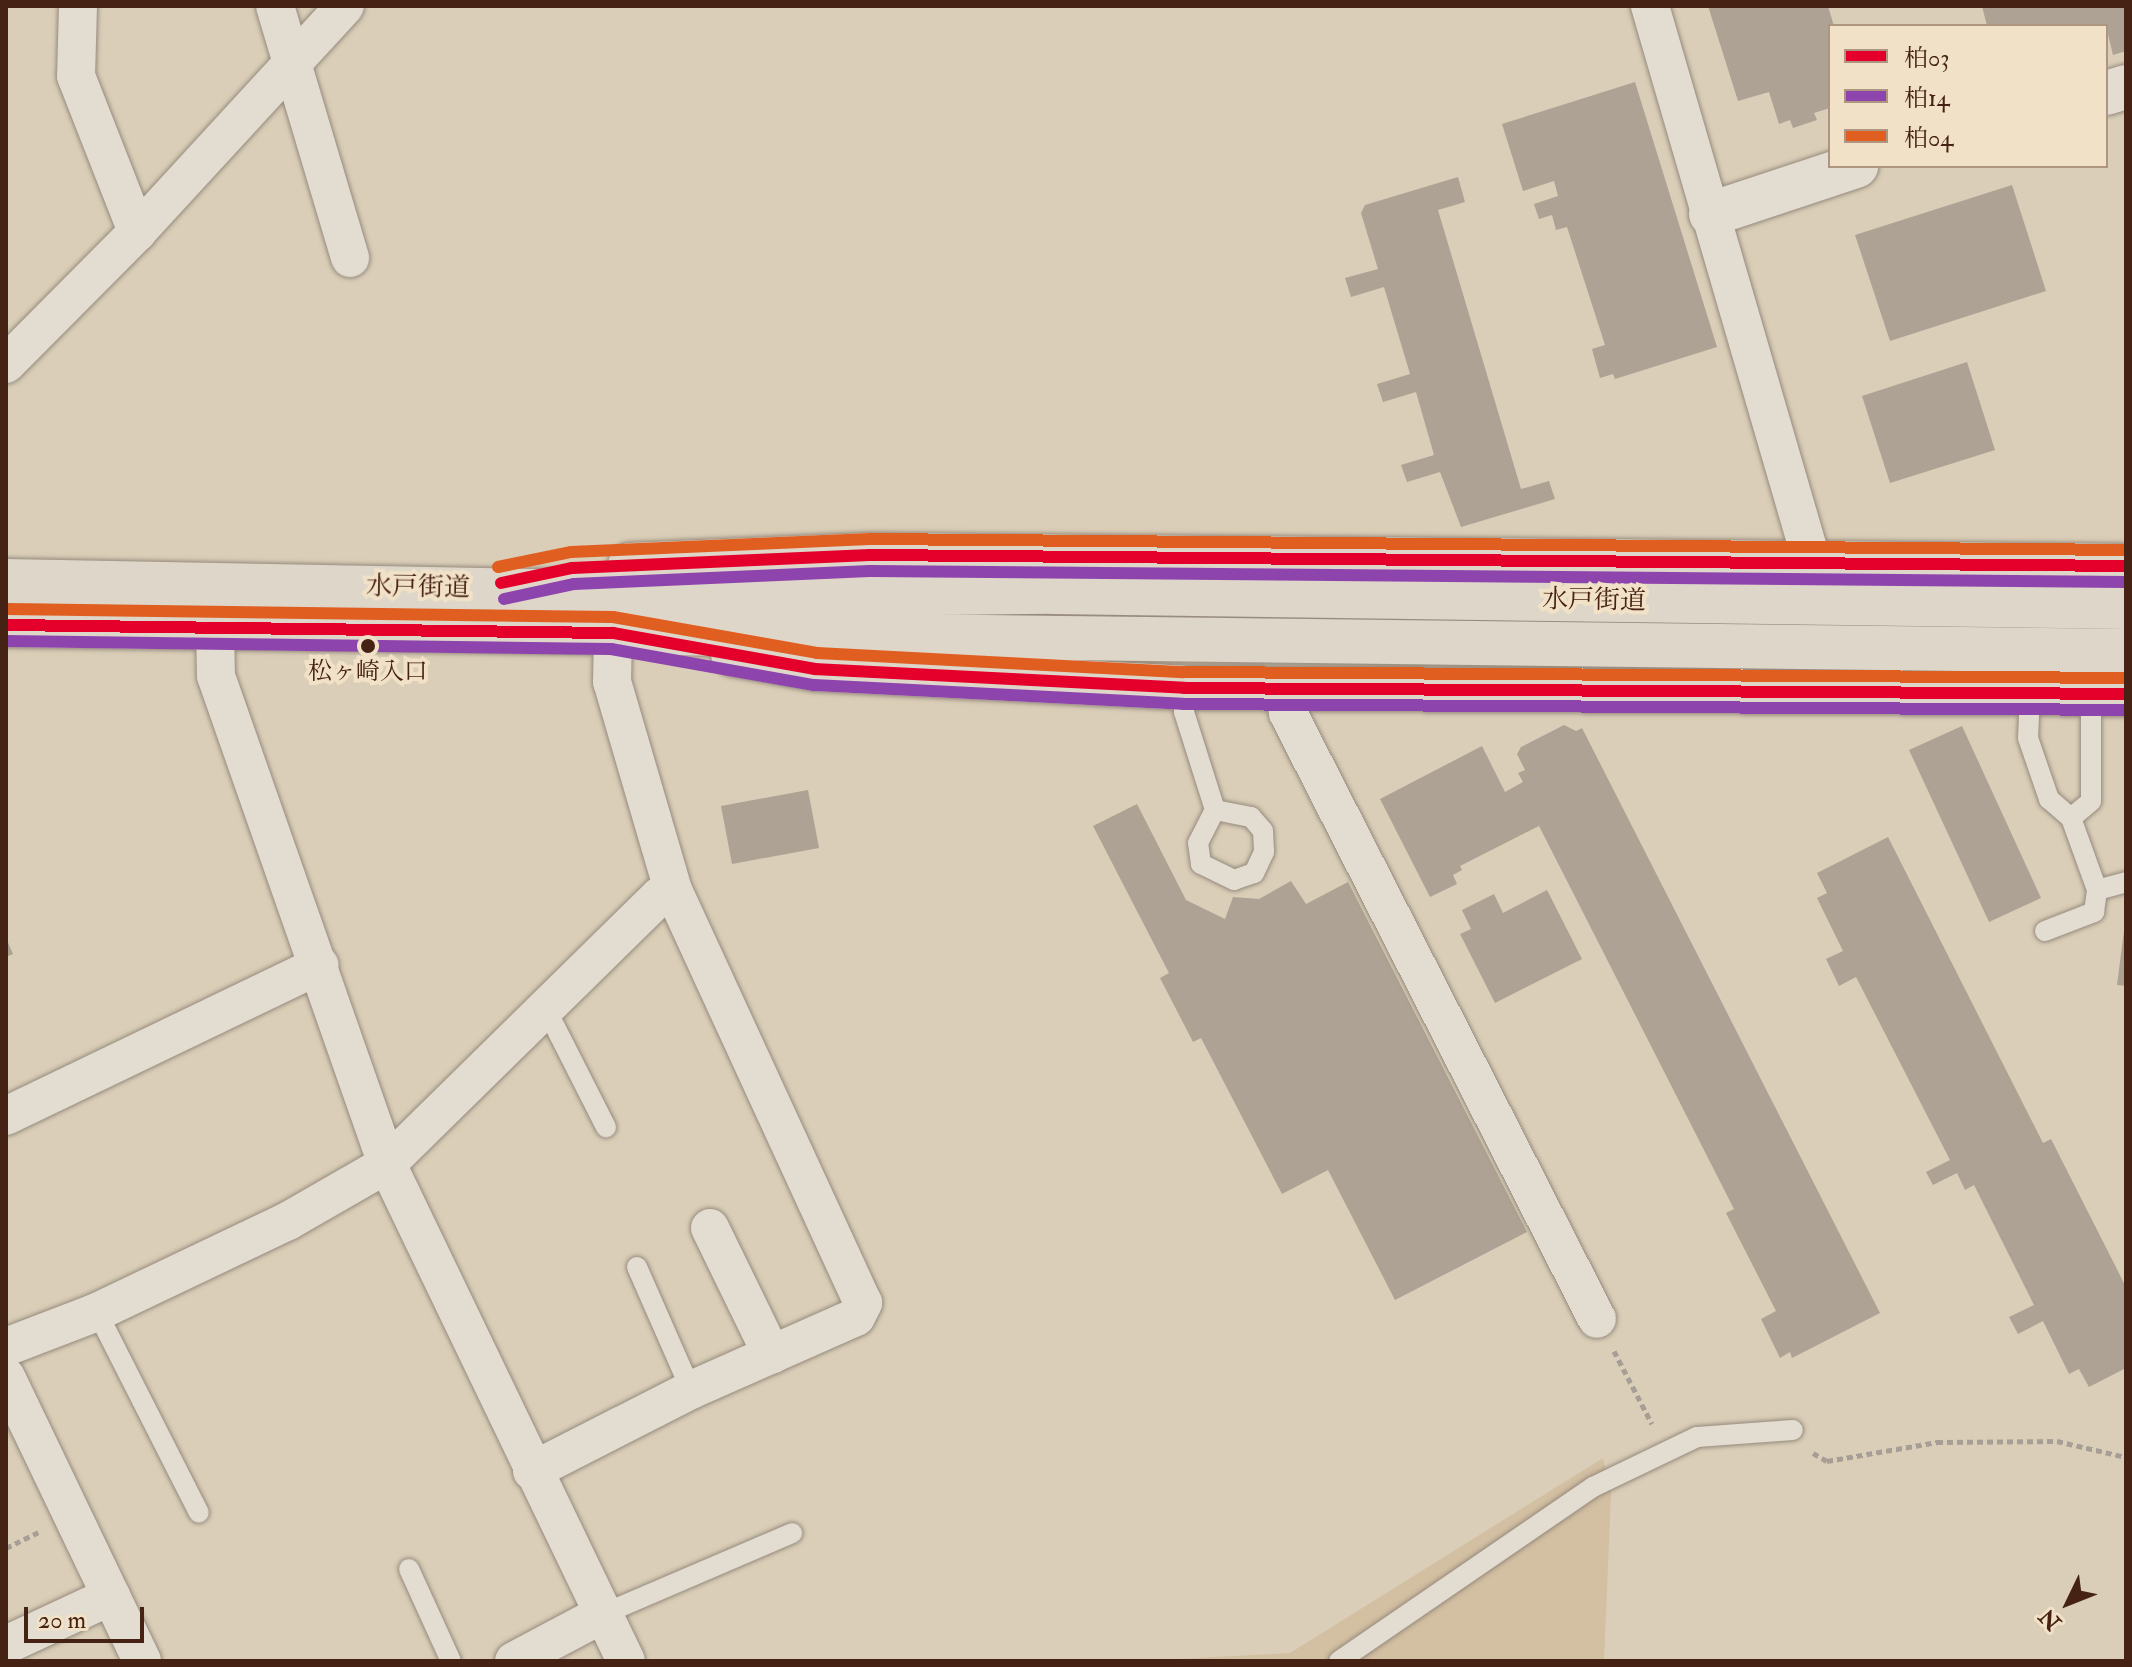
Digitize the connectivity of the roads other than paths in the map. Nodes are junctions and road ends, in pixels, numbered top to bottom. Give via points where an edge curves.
1 (78, 6) edge
2 (275, 6) edge
3 (345, 6) edge
4 (1650, 6) edge
5 (291, 59) junction
6 (1850, 168) edge
7 (1711, 214) junction
8 (137, 232) junction
9 (350, 258) dead end
10 (6, 364) edge
11 (1812, 562) junction
12 (2126, 566) edge
13 (6, 581) edge
14 (474, 589) junction
15 (2126, 607) edge
16 (6, 625) edge
17 (215, 626) junction
18 (613, 633) junction
19 (2126, 651) edge
20 (1184, 688) junction
21 (1286, 690) junction
22 (2030, 694) junction
23 (2109, 694) edge
24 (1215, 810) dead end
25 (2071, 818) junction
26 (2126, 882) edge
27 (673, 890) junction
28 (2097, 890) junction
29 (2045, 931) dead end
30 (320, 965) junction
31 (545, 1007) junction
32 (6, 1116) edge
33 (606, 1127) dead end
34 (387, 1164) junction
35 (710, 1228) dead end
36 (637, 1267) dead end
37 (97, 1312) junction
38 (1597, 1319) road end
39 (6, 1347) edge
40 (772, 1355) junction
41 (6, 1377) edge
42 (691, 1390) junction
43 (1793, 1430) road end
44 (532, 1471) junction
45 (199, 1513) dead end
46 (792, 1533) dead end
47 (409, 1569) dead end
48 (111, 1596) junction
49 (601, 1615) junction
50 (6, 1645) edge
51 (142, 1661) edge
52 (451, 1661) edge
53 (514, 1661) edge
54 (626, 1661) edge
55 (1339, 1661) edge

1 - 8 street via 76,76
2 - 5 street
3 - 5 street
4 - 7 street
5 - 8 street
5 - 9 street
6 - 7 street
7 - 11 street
8 - 10 street
11 - 12 highway
11 - 14 highway via 870,555 572,568
13 - 14 highway, 水戸街道
14 - 15 highway, 水戸街道
16 - 17 highway, 水戸街道
17 - 18 highway, 水戸街道
17 - 30 street via 216,676
18 - 19 highway, 水戸街道
18 - 20 highway via 815,669
18 - 27 street via 612,682
20 - 21 highway
20 - 24 lane via 1184,712
21 - 22 highway
21 - 38 street via 1288,713
22 - 23 highway
22 - 25 lane via 2028,738 2049,799
23 - 25 lane via 2091,801
25 - 28 lane
26 - 28 lane
27 - 31 street via 660,896
27 - 40 street via 863,1303 856,1317
28 - 29 lane via 2094,912
30 - 32 street
30 - 34 street
31 - 33 lane
31 - 34 street
34 - 37 street via 288,1221
34 - 44 street
35 - 40 street
36 - 42 lane
37 - 39 street
37 - 45 lane
40 - 42 street
41 - 48 street
42 - 44 street
43 - 55 lane via 1697,1437 1593,1487
44 - 49 street
46 - 49 lane
47 - 52 lane
48 - 50 street
48 - 51 street
49 - 53 street
49 - 54 street

